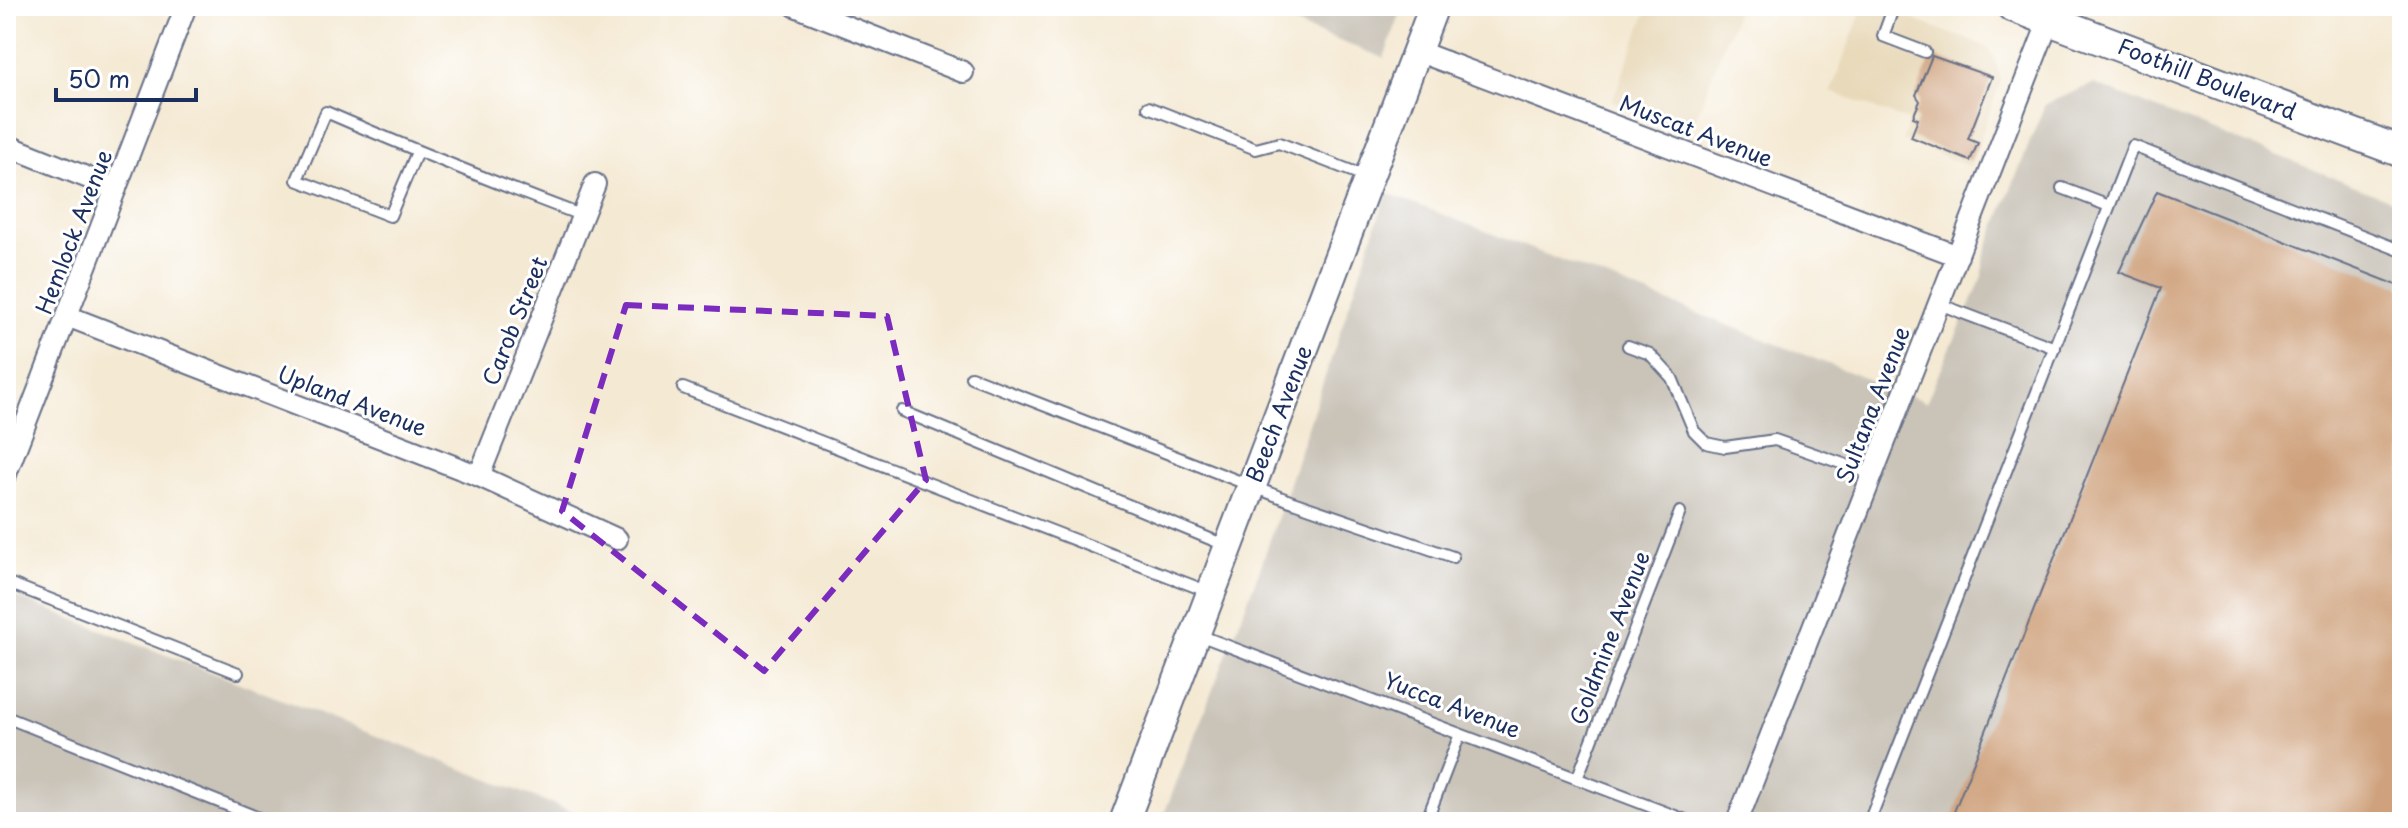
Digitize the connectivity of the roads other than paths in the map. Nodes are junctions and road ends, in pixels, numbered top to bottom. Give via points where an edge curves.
1 (186, 6) edge
2 (795, 6) edge
3 (1434, 6) edge
4 (1894, 6) edge
5 (2012, 6) edge
6 (2052, 13) edge
7 (1417, 51) junction
8 (1925, 52) dead end
9 (963, 72) dead end
10 (1148, 107) dead end
11 (6, 145) edge
12 (417, 152) junction
13 (2402, 152) edge
14 (1369, 177) junction
15 (595, 184) dead end
16 (2062, 188) dead end
17 (116, 189) junction
18 (2109, 206) junction
19 (583, 216) junction
20 (2402, 251) edge
21 (1958, 256) junction
22 (1939, 304) junction
23 (67, 316) junction
24 (1628, 346) dead end
25 (2055, 348) junction
26 (971, 377) dead end
27 (683, 388) dead end
28 (902, 411) dead end
29 (6, 474) edge
30 (1872, 474) junction
31 (479, 476) junction
32 (1252, 485) junction
33 (1680, 512) dead end
34 (617, 539) dead end
35 (1229, 546) junction
36 (1453, 557) dead end
37 (6, 582) edge
38 (1211, 592) junction
39 (1196, 633) junction
40 (238, 673) dead end
41 (6, 717) edge
42 (1460, 734) junction
43 (1577, 779) junction
44 (1686, 821) edge
45 (269, 822) edge
46 (1124, 822) edge
47 (1426, 822) edge
48 (1737, 822) edge
49 (1869, 822) edge

1 - 17 street, Hemlock Avenue
2 - 9 street
3 - 7 main road, Beech Avenue
4 - 8 lane via 1883,36
5 - 6 main road, Foothill Boulevard
6 - 13 main road, Foothill Boulevard
6 - 21 street, Sultana Avenue
7 - 14 main road, Beech Avenue
7 - 21 street, Muscat Avenue
10 - 14 lane via 1256,149 1279,143
11 - 17 street
12 - 12 lane via 390,216 297,180 326,112
12 - 19 lane
14 - 32 main road, Beech Avenue
15 - 19 street, Carob Street
16 - 18 lane
17 - 23 street, Hemlock Avenue
18 - 20 lane via 2133,146
18 - 25 lane
19 - 31 street, Carob Street
21 - 22 street, Sultana Avenue
22 - 25 lane
22 - 30 street, Sultana Avenue
23 - 29 street, Hemlock Avenue
23 - 31 street, Upland Avenue
24 - 30 lane via 1650,354 1672,378 1694,431 1706,443 1725,447 1775,440
25 - 49 lane
26 - 32 lane
27 - 38 lane
28 - 35 lane
30 - 48 street, Sultana Avenue
31 - 34 street, Upland Avenue
32 - 35 main road, Beech Avenue
32 - 36 lane
33 - 43 lane, Goldmine Avenue
35 - 38 main road, Beech Avenue
37 - 40 lane
38 - 39 main road, Beech Avenue
39 - 42 lane, Yucca Avenue
39 - 46 main road, Beech Avenue
41 - 45 lane
42 - 43 lane, Yucca Avenue
42 - 47 lane
43 - 44 lane, Yucca Avenue

